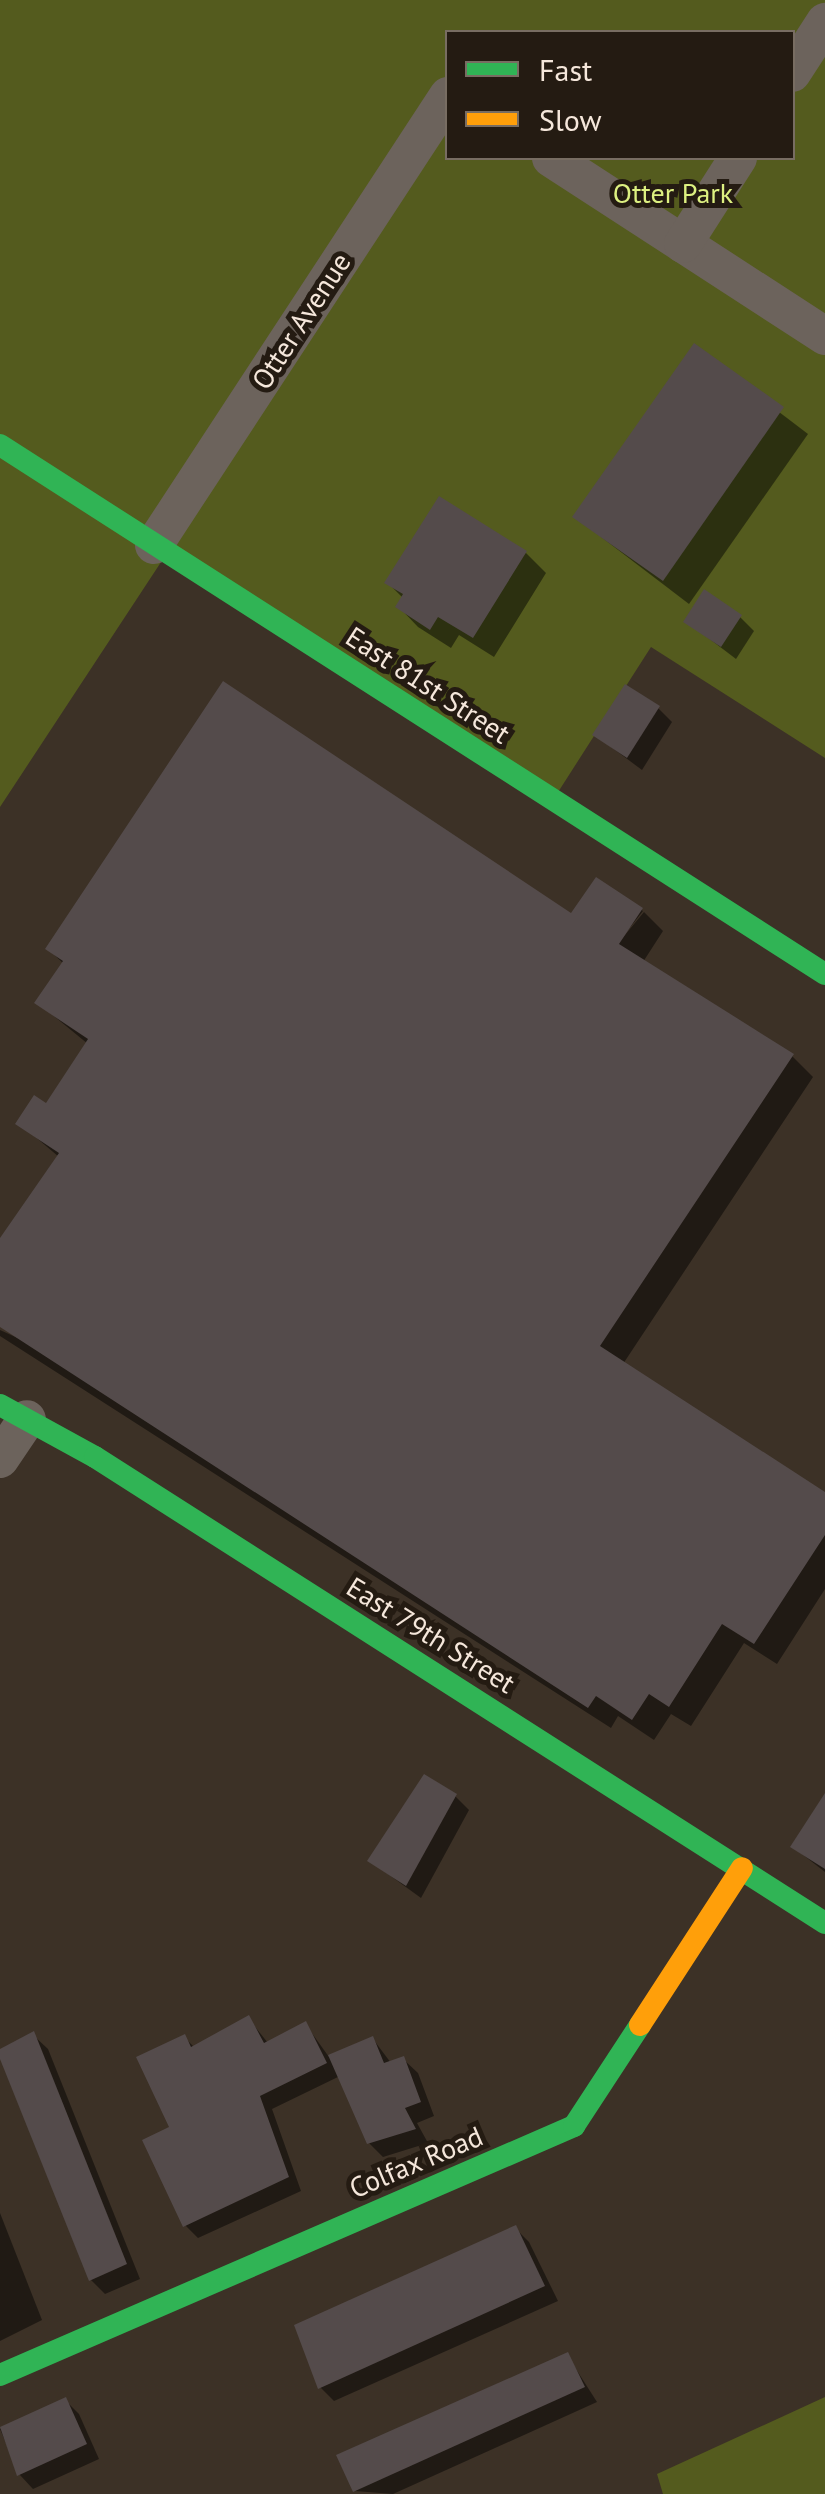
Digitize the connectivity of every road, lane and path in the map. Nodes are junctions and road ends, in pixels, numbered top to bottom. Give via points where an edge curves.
1 (825, 22) edge
2 (795, 67) edge
3 (445, 101) edge
4 (555, 160) edge
5 (737, 160) edge
6 (683, 244) junction
7 (825, 336) edge
8 (0, 445) edge
9 (154, 545) junction
10 (825, 974) edge
11 (14, 1412) edge
12 (0, 1459) edge
13 (742, 1868) junction
14 (825, 1923) edge
15 (0, 2376) edge

1 - 2 street
3 - 9 street, Otter Avenue
4 - 6 street
5 - 6 street
6 - 7 street
8 - 9 street, East 81st Street
9 - 10 street, East 81st Street
11 - 12 street
11 - 13 street, East 79th Street
13 - 14 street, East 79th Street
13 - 15 street, Colfax Road via 574,2126

